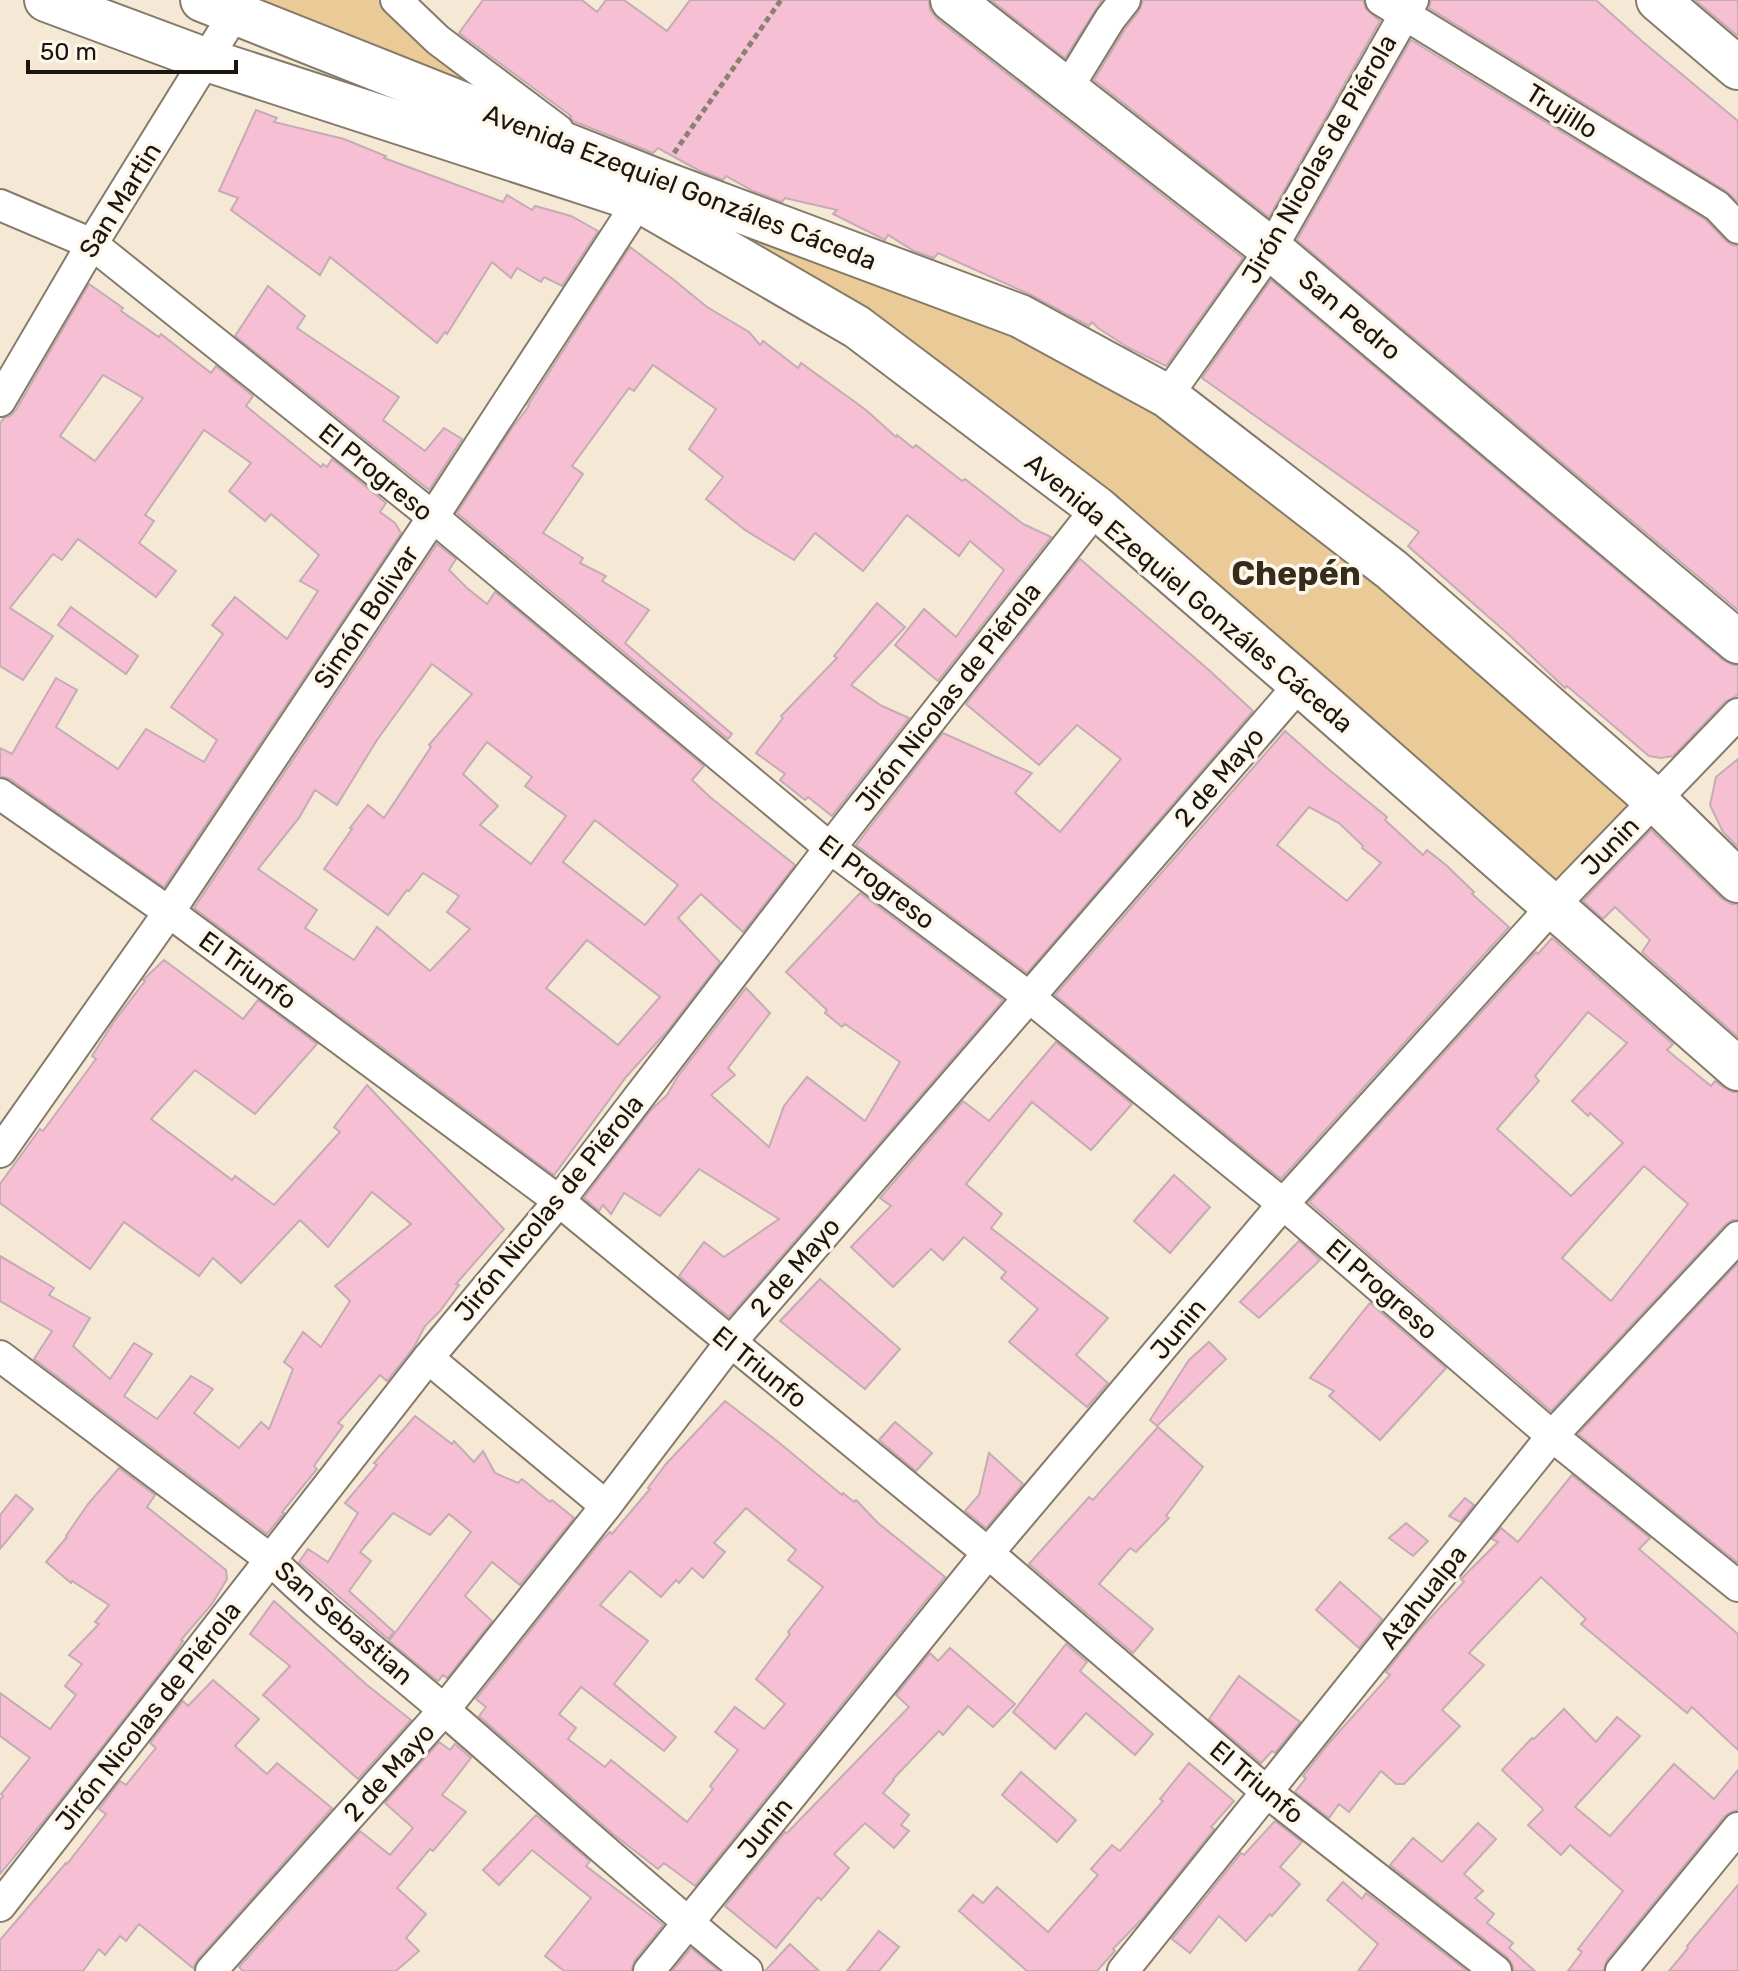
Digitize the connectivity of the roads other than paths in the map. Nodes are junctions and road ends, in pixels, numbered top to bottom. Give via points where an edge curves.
1 (46, 0) edge
2 (396, 0) edge
3 (952, 0) edge
4 (1125, 0) edge
5 (1658, 0) edge
6 (227, 4) edge
7 (1399, 5) edge
8 (207, 60) junction
9 (1738, 68) edge
10 (1067, 89) junction
11 (592, 155) junction
12 (646, 190) junction
13 (0, 205) edge
14 (1738, 228) edge
15 (92, 244) junction
16 (1271, 249) junction
17 (1167, 396) junction
18 (0, 401) edge
19 (1097, 508) junction
20 (433, 517) junction
21 (1738, 642) edge
22 (1300, 684) junction
23 (1738, 714) edge
24 (0, 794) edge
25 (1655, 800) junction
26 (830, 848) junction
27 (1738, 881) edge
28 (1552, 907) junction
29 (169, 912) junction
30 (1029, 997) junction
31 (1738, 1069) edge
32 (0, 1152) edge
33 (559, 1201) junction
34 (1283, 1204) junction
35 (1738, 1237) edge
36 (730, 1343) junction
37 (0, 1356) edge
38 (428, 1358) junction
39 (1552, 1436) junction
40 (606, 1506) junction
41 (988, 1553) junction
42 (270, 1559) junction
43 (1738, 1586) edge
44 (444, 1710) junction
45 (1268, 1793) junction
46 (1738, 1828) edge
47 (0, 1906) edge
48 (688, 1923) junction
49 (211, 1971) edge
50 (649, 1971) edge
51 (747, 1971) edge
52 (1123, 1971) edge
53 (1496, 1971) edge
54 (1621, 1971) edge

1 - 8 main road, Avenida Ezequiel Gonzáles Cáceda
2 - 11 street via 438,40
3 - 10 main road, San Pedro
4 - 10 street
5 - 9 main road
6 - 8 street, San Martin
6 - 11 main road, Avenida Ezequiel Gonzáles Cáceda
7 - 14 street, Trujillo via 1717,206
7 - 16 street, Jirón Nicolas de Piérola
8 - 12 main road, Avenida Ezequiel Gonzáles Cáceda
8 - 15 street, San Martin
10 - 16 main road, San Pedro
11 - 12 main road, Avenida Ezequiel Gonzáles Cáceda
12 - 17 main road, Avenida Ezequiel Gonzáles Cáceda via 1020,316
12 - 19 main road, Avenida Ezequiel Gonzáles Cáceda via 857,327
12 - 20 street, Simón Bolivar
13 - 15 street, El Progreso
15 - 18 street, San Martin
15 - 20 street, El Progreso
16 - 17 street, Jirón Nicolas de Piérola
16 - 21 main road, San Pedro
17 - 25 main road, Avenida Ezequiel Gonzáles Cáceda via 1392,570
19 - 22 main road, Avenida Ezequiel Gonzáles Cáceda
19 - 26 street, Jirón Nicolas de Piérola
20 - 26 street, El Progreso
20 - 29 street, Simón Bolivar
22 - 28 main road, Avenida Ezequiel Gonzáles Cáceda
22 - 30 street, 2 de Mayo
23 - 25 street, Junin
24 - 29 street, El Triunfo
25 - 27 main road, Avenida Ezequiel Gonzáles Cáceda
25 - 28 street, Junin
26 - 30 street, El Progreso
26 - 33 street, Jirón Nicolas de Piérola
28 - 31 main road, Avenida Ezequiel Gonzáles Cáceda
28 - 34 street, Junin
29 - 32 street, Simón Bolivar
29 - 33 street, El Triunfo
30 - 34 street, El Progreso
30 - 36 street, 2 de Mayo
33 - 36 street, El Triunfo
33 - 38 street, Jirón Nicolas de Piérola
34 - 39 street, El Progreso
34 - 41 street, Junin
35 - 39 street, Atahualpa
36 - 40 street, 2 de Mayo
36 - 41 street, El Triunfo
37 - 42 street, San Sebastian
38 - 40 street
38 - 42 street, Jirón Nicolas de Piérola
39 - 43 street, El Progreso
39 - 45 street, Atahualpa
40 - 44 street, 2 de Mayo
41 - 45 street, El Triunfo
41 - 48 street, Junin
42 - 44 street, San Sebastian
42 - 47 street, Jirón Nicolas de Piérola
44 - 48 street, San Sebastian
44 - 49 street, 2 de Mayo
45 - 52 street, Atahualpa
45 - 53 street, El Triunfo
46 - 54 street
48 - 50 street, Junin
48 - 51 street, San Sebastian

